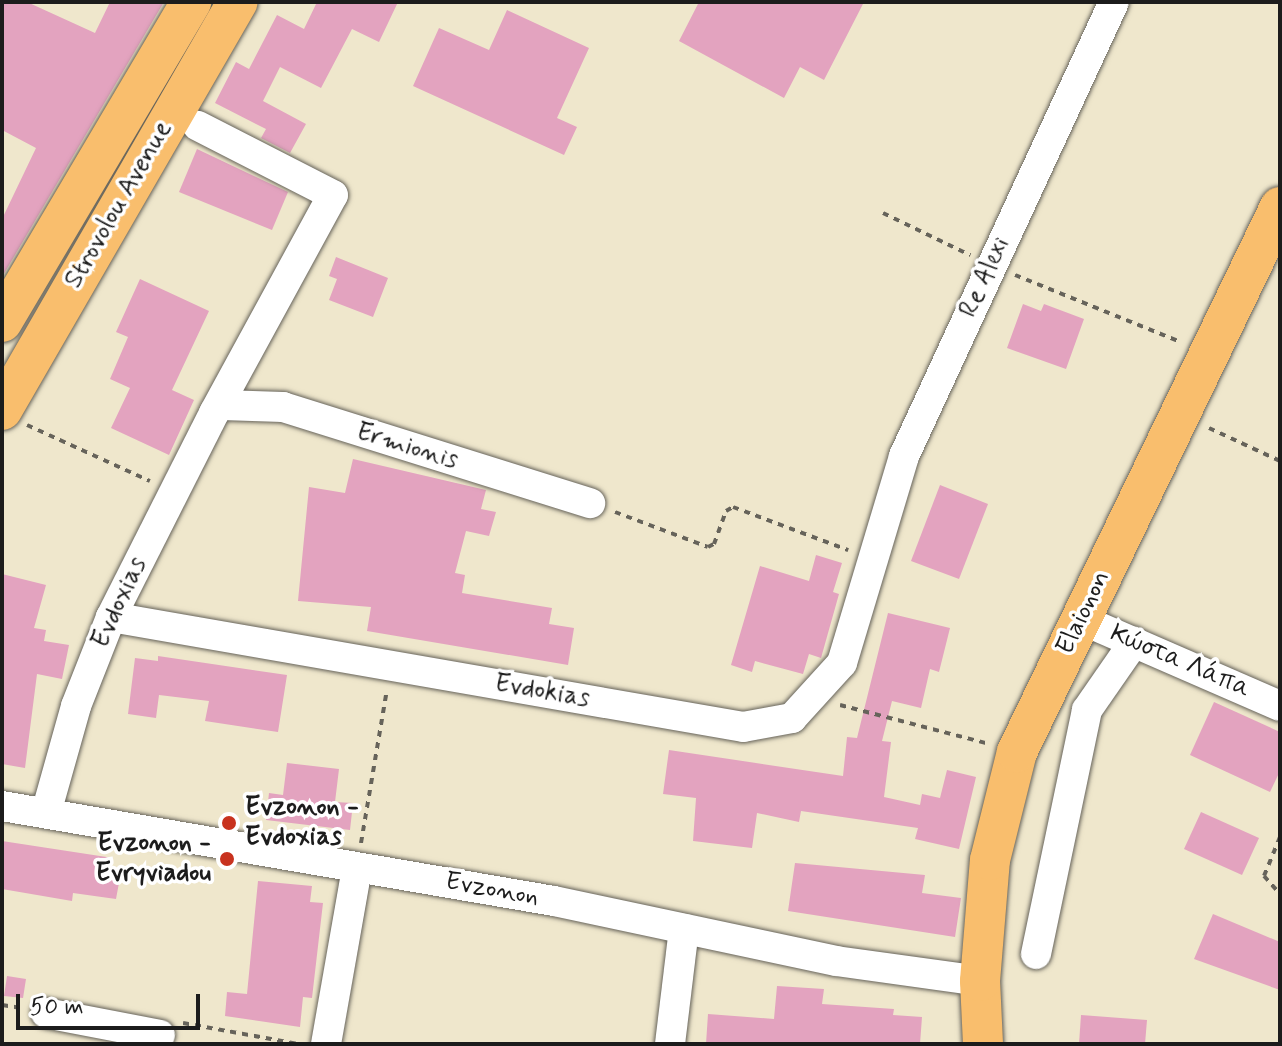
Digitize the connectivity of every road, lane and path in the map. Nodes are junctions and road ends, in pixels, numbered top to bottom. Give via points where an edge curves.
1 (191, 2) edge
2 (238, 2) edge
3 (1114, 2) edge
4 (198, 126) dead end
5 (1280, 207) edge
6 (883, 213) dead end
7 (992, 266) junction
8 (2, 322) edge
9 (1209, 353) junction
10 (222, 405) junction
11 (9, 415) edge
12 (1182, 415) junction
13 (1280, 461) edge
14 (174, 492) junction
15 (590, 503) joint
16 (872, 559) junction
17 (111, 617) junction
18 (1080, 619) junction
19 (1134, 642) junction
20 (391, 664) junction
21 (815, 698) junction
22 (1280, 706) edge
23 (1017, 752) junction
24 (2, 806) edge
25 (46, 813) junction
26 (1280, 837) edge
27 (357, 868) junction
28 (1280, 894) edge
29 (684, 929) junction
30 (1036, 954) dead end
31 (980, 981) junction
32 (46, 1013) dead end
33 (100, 1034) edge
34 (160, 1035) joint
35 (299, 1044) edge
36 (326, 1044) edge
37 (670, 1044) edge
38 (983, 1044) edge

1 - 8 main road, Strovolou Avenue
2 - 11 main road, Strovolou Avenue
3 - 7 street, Re Alexi
4 - 10 street, Evdoxias via 333,195
5 - 9 main road, Elaionon
6 - 7 path
7 - 9 path
7 - 16 street, Re Alexi via 904,456
9 - 12 main road, Elaionon
10 - 14 street, Evdoxias
10 - 15 street, Ermionis via 283,407
11 - 14 path
12 - 13 path
12 - 18 main road, Elaionon
14 - 17 street, Evdoxias
15 - 16 path via 708,547 733,507
16 - 21 street, Evdokias via 842,663
17 - 20 street, Evdokias
17 - 25 street, Evdoxias via 76,706
18 - 19 street, Κώστα Λάπα
18 - 23 main road, Elaionon
19 - 22 street, Κώστα Λάπα
19 - 30 street via 1087,710
20 - 21 street, Evdokias via 743,727 792,718
20 - 27 path
21 - 23 path
23 - 31 main road, Elaionon via 993,836
24 - 25 street, Evzonon
25 - 27 street, Evzonon
26 - 28 path via 1264,876
27 - 29 street, Evzonon
27 - 36 street
29 - 31 street, Evzonon via 836,961
29 - 37 street
31 - 38 main road, Elaionon
32 - 33 street
33 - 34 street
34 - 35 path via 176,1022

